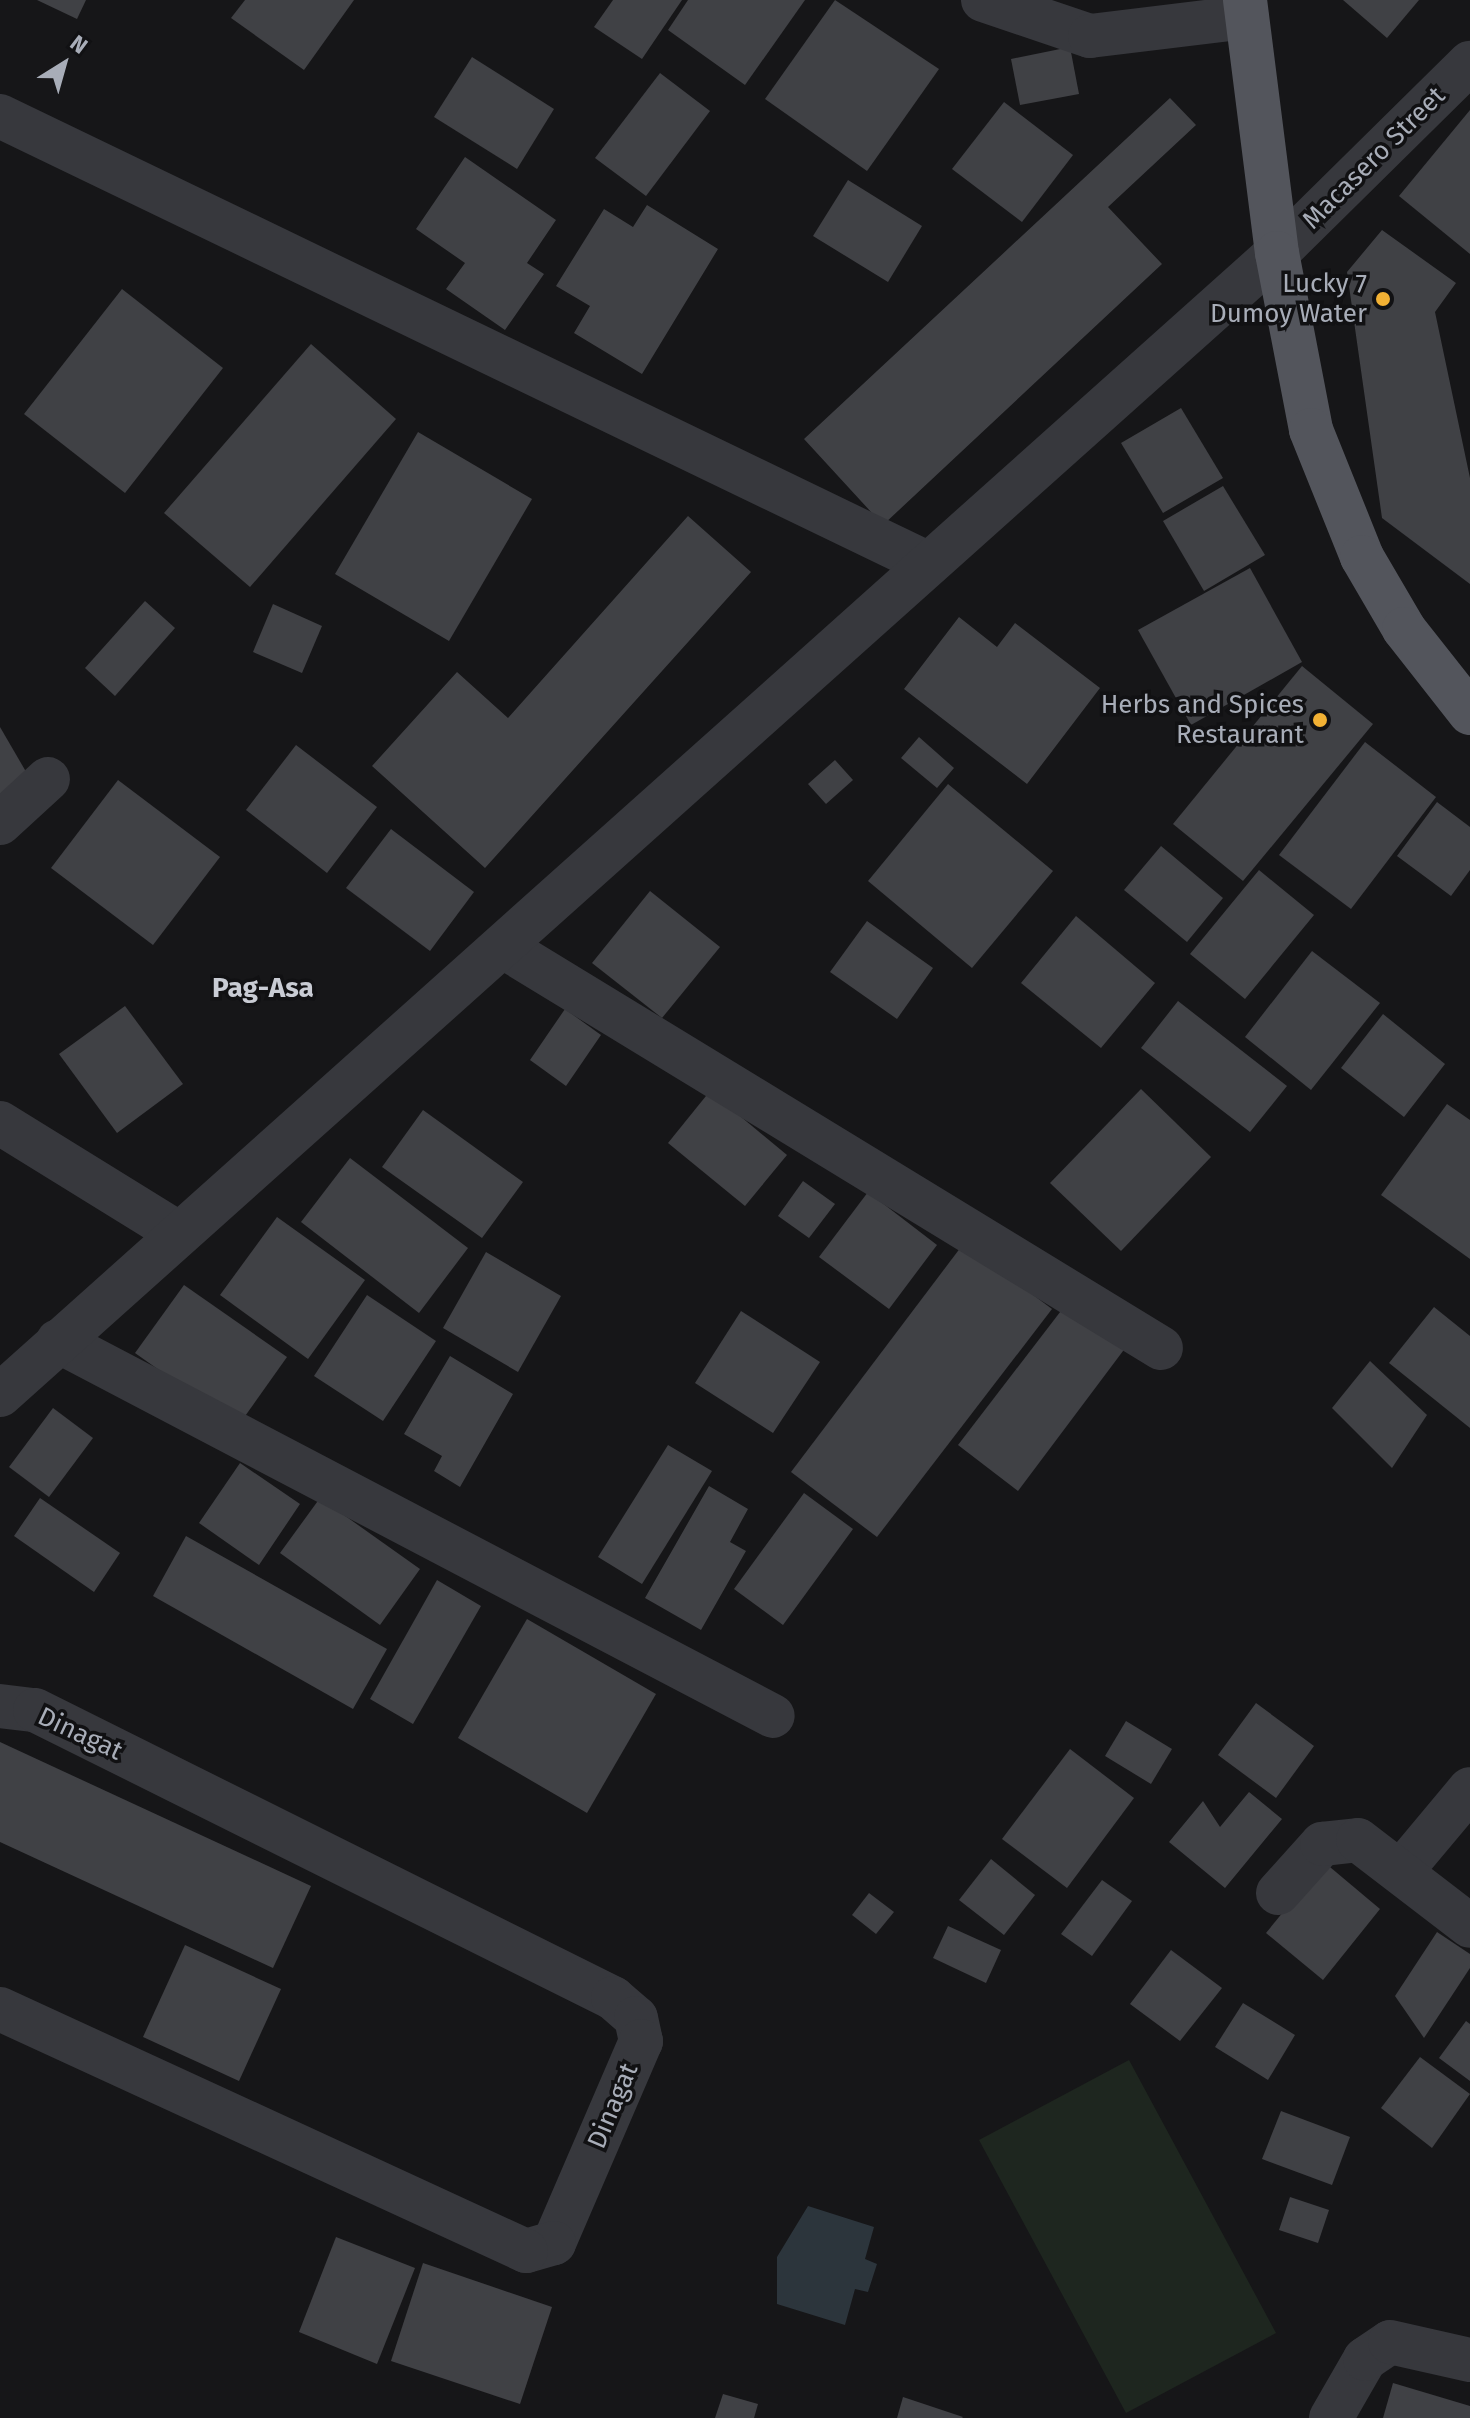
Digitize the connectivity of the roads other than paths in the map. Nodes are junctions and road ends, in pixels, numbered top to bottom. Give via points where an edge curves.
1 (983, 0) edge
2 (1246, 9) edge
3 (1470, 63) edge
4 (0, 116) edge
5 (1277, 253) junction
6 (929, 564) junction
7 (1470, 713) edge
8 (48, 779) dead end
9 (0, 823) edge
10 (507, 949) junction
11 (0, 1123) edge
12 (180, 1234) junction
13 (58, 1341) junction
14 (1161, 1348) dead end
15 (6, 1383) edge
16 (0, 1706) edge
17 (773, 1716) dead end
18 (1470, 1789) edge
19 (1403, 1869) junction
20 (1278, 1893) dead end
21 (1470, 1926) edge
22 (0, 2009) edge
23 (1470, 2360) edge
24 (1331, 2418) edge

1 - 2 street via 1090,36
2 - 5 main road
3 - 5 street, Macasero Street
4 - 6 street
5 - 6 street, Macasero Street
5 - 7 main road via 1295,368 1335,498 1404,629
6 - 10 street, Macasero Street
8 - 9 street
10 - 12 street, Macasero Street
10 - 14 street
11 - 12 street
12 - 13 street, Macasero Street
13 - 15 street, Macasero Street
13 - 17 street
16 - 22 street, Dinagat via 35,1710 613,1998 636,2018 641,2041 554,2243 526,2251
18 - 19 street
19 - 20 street via 1358,1840 1333,1839 1303,1858
19 - 21 street
23 - 24 street via 1408,2341 1390,2342 1365,2359

